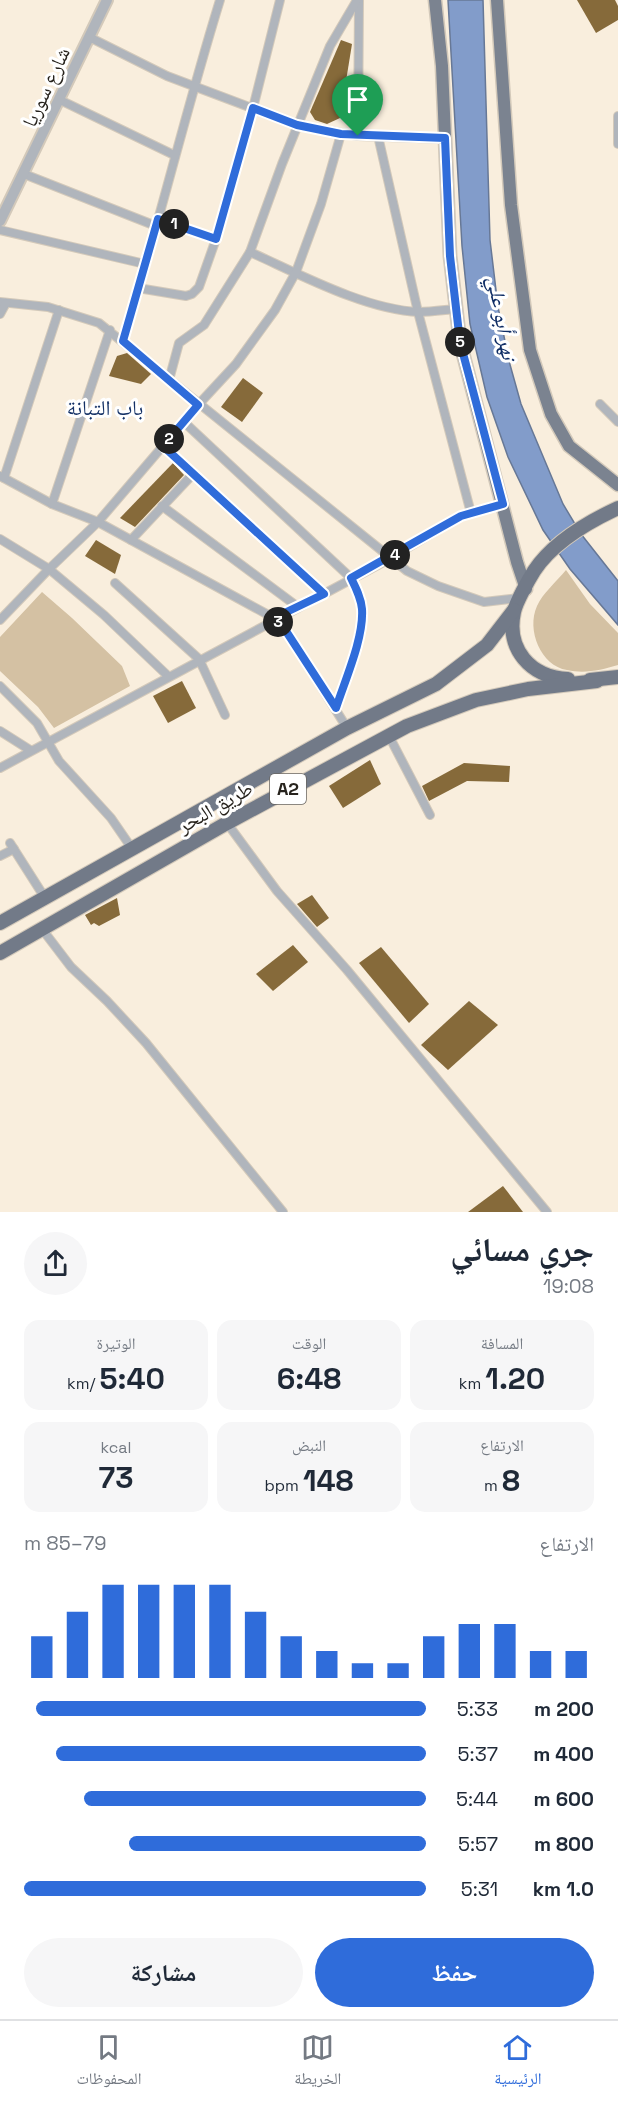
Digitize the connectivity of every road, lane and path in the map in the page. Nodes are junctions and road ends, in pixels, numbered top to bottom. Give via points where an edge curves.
1 (107, 0) edge
2 (220, 0) edge
3 (280, 0) edge
4 (358, 0) edge
5 (435, 0) edge
6 (497, 0) edge
7 (89, 38) junction
8 (193, 87) junction
9 (60, 100) junction
10 (253, 108) junction
11 (618, 116) edge
12 (297, 125) junction
13 (341, 134) junction
14 (358, 136) junction
15 (378, 136) junction
16 (445, 138) junction
17 (618, 144) edge
18 (174, 155) junction
19 (24, 174) junction
20 (0, 221) edge
21 (157, 222) junction
22 (0, 230) edge
23 (216, 239) junction
24 (250, 252) junction
25 (145, 264) junction
26 (296, 273) junction
27 (138, 288) junction
28 (3, 302) edge
29 (456, 309) junction
30 (59, 310) junction
31 (418, 312) junction
32 (0, 314) edge
33 (110, 330) junction
34 (123, 341) junction
35 (169, 380) junction
36 (600, 404) dead end
37 (198, 405) junction
38 (184, 422) junction
39 (618, 422) edge
40 (163, 446) junction
41 (193, 474) junction
42 (2, 477) edge
43 (618, 485) edge
44 (52, 504) junction
45 (503, 504) junction
46 (162, 506) junction
47 (618, 508) edge
48 (471, 513) junction
49 (98, 522) junction
50 (0, 539) edge
51 (131, 540) junction
52 (389, 559) junction
53 (49, 569) junction
54 (351, 578) junction
55 (115, 583) dead end
56 (324, 594) junction
57 (520, 599) junction
58 (298, 607) junction
59 (274, 618) junction
60 (0, 620) edge
61 (199, 659) junction
62 (168, 676) junction
63 (618, 677) edge
64 (597, 681) junction
65 (0, 686) edge
66 (336, 708) junction
67 (225, 715) dead end
68 (346, 728) junction
69 (0, 731) edge
70 (389, 736) junction
71 (47, 741) junction
72 (30, 750) junction
73 (0, 768) edge
74 (430, 815) dead end
75 (227, 823) junction
76 (133, 850) junction
77 (0, 856) edge
78 (45, 898) junction
79 (0, 923) edge
80 (42, 929) junction
81 (0, 952) edge
82 (284, 1212) edge
83 (547, 1212) edge

1 - 7 street, شارع سوريا
2 - 8 street
3 - 10 street
4 - 12 street via 330,45
4 - 14 street
5 - 16 main road
6 - 43 main road via 511,205 530,350 551,414 569,446
7 - 8 street
7 - 9 street, شارع سوريا
8 - 10 street
8 - 18 street
9 - 18 street
9 - 19 street, شارع سوريا
10 - 12 street
10 - 23 street
11 - 17 street
12 - 13 street
12 - 24 street
13 - 14 street
13 - 26 street
14 - 15 street
15 - 16 street
15 - 31 street
16 - 29 main road
18 - 21 street
19 - 20 street, شارع سوريا
19 - 21 street
21 - 23 street
21 - 25 street
22 - 25 street
23 - 27 street via 199,287 192,294
24 - 26 street
24 - 35 street via 204,325 179,343
25 - 27 street
26 - 31 street via 348,295
26 - 37 street via 236,364
27 - 34 street
28 - 30 street
28 - 32 street
29 - 31 street
29 - 45 main road via 460,342
30 - 33 street
30 - 42 street
31 - 48 street
33 - 34 street
33 - 44 street
34 - 35 street
35 - 37 street
36 - 39 street
37 - 38 street
37 - 52 street
38 - 40 street
38 - 54 street
40 - 41 street
40 - 49 street
41 - 46 street
41 - 56 street
42 - 44 street
44 - 49 street
45 - 48 street
45 - 57 main road via 517,562
46 - 51 street
46 - 58 street
47 - 57 highway, A2 via 590,521 551,552 534,571
48 - 52 street
49 - 51 street
49 - 53 street
50 - 53 street
51 - 59 street
52 - 54 street
52 - 57 street via 474,600
53 - 60 street
53 - 62 street
54 - 56 street
54 - 66 street via 362,618
55 - 61 street
56 - 58 street
57 - 64 highway, A2 via 513,636 516,651 529,667 556,679
57 - 68 highway, طريق البحر / A2 via 487,645 436,684
58 - 59 street
59 - 61 street
59 - 66 street
61 - 62 street
61 - 67 street
62 - 71 street
63 - 64 highway, A2
64 - 70 highway, طريق البحر / A2 via 476,700
65 - 71 street via 32,717
66 - 68 street
68 - 76 highway, طريق البحر / A2
69 - 72 street
70 - 74 street
70 - 75 highway, طريق البحر / A2
71 - 72 street
71 - 76 street
72 - 73 street
75 - 80 highway, طريق البحر / A2
75 - 83 street via 277,891 347,969
76 - 78 highway, طريق البحر / A2
77 - 78 street via 12,846
78 - 79 highway, طريق البحر / A2
80 - 81 highway, طريق البحر / A2
80 - 82 street via 70,967 146,1043

